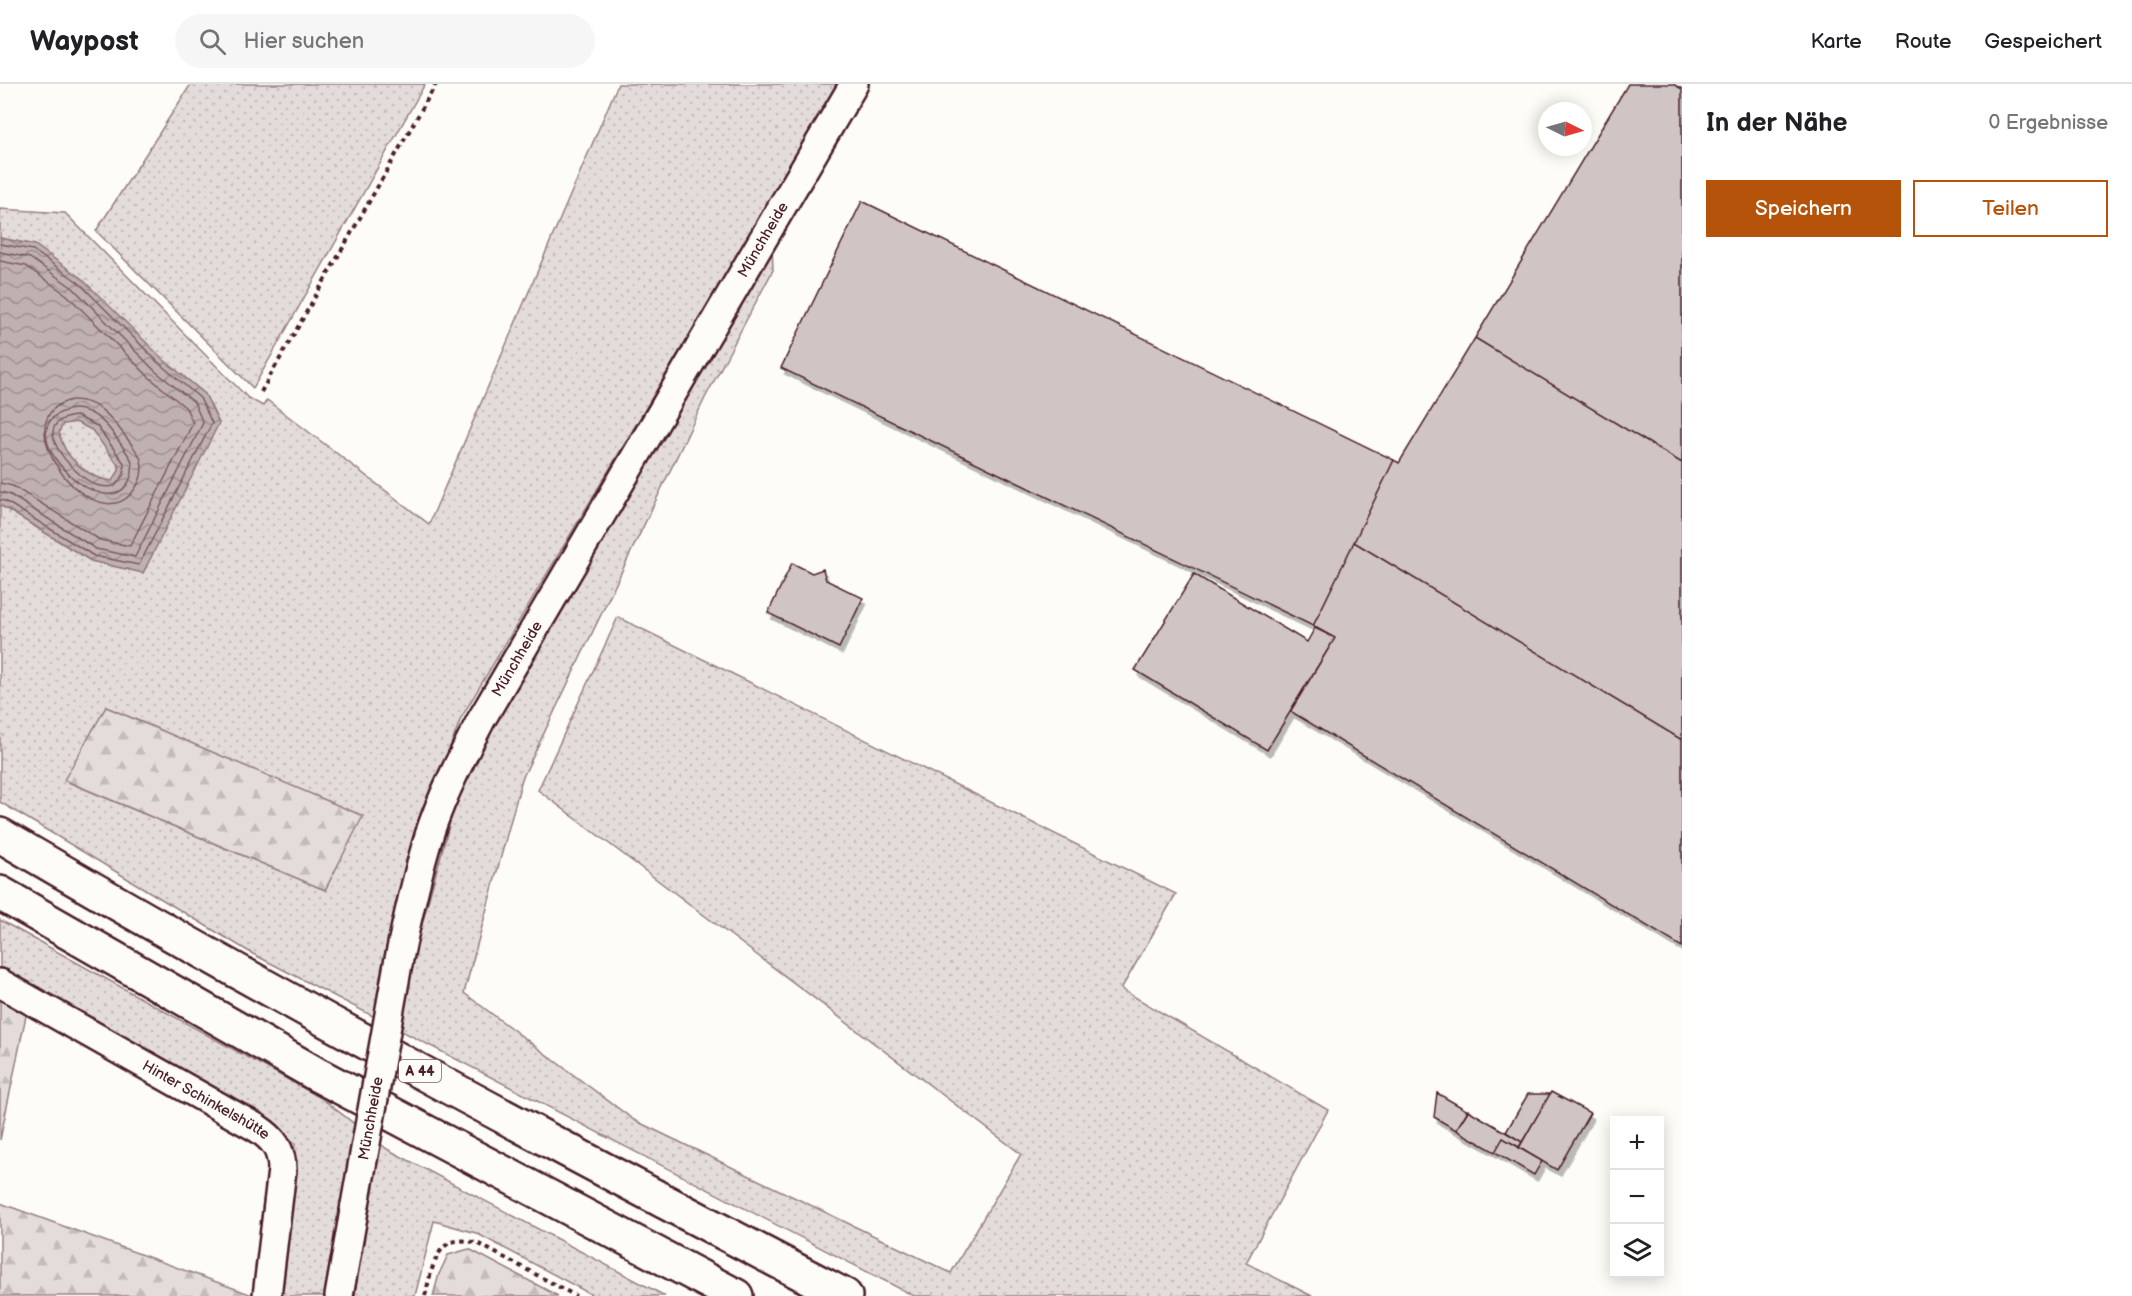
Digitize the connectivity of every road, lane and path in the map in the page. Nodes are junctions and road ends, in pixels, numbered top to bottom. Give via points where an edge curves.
1 (436, 84) edge
2 (854, 84) edge
3 (261, 392) dead end
4 (0, 835) edge
5 (0, 893) edge
6 (0, 983) edge
7 (267, 1296) edge
8 (339, 1296) edge
9 (425, 1296) edge
10 (576, 1296) edge
11 (736, 1296) edge
12 (845, 1296) edge

1 - 3 path
2 - 8 street, Münchheide, bridge via 481,720 446,791 419,872 398,964
4 - 12 highway, A 44 via 417,1069
5 - 11 highway via 316,1074
6 - 7 street, Hinter Schinkelshütte via 257,1128 275,1142 282,1170
9 - 10 path via 441,1250 462,1239 479,1244

